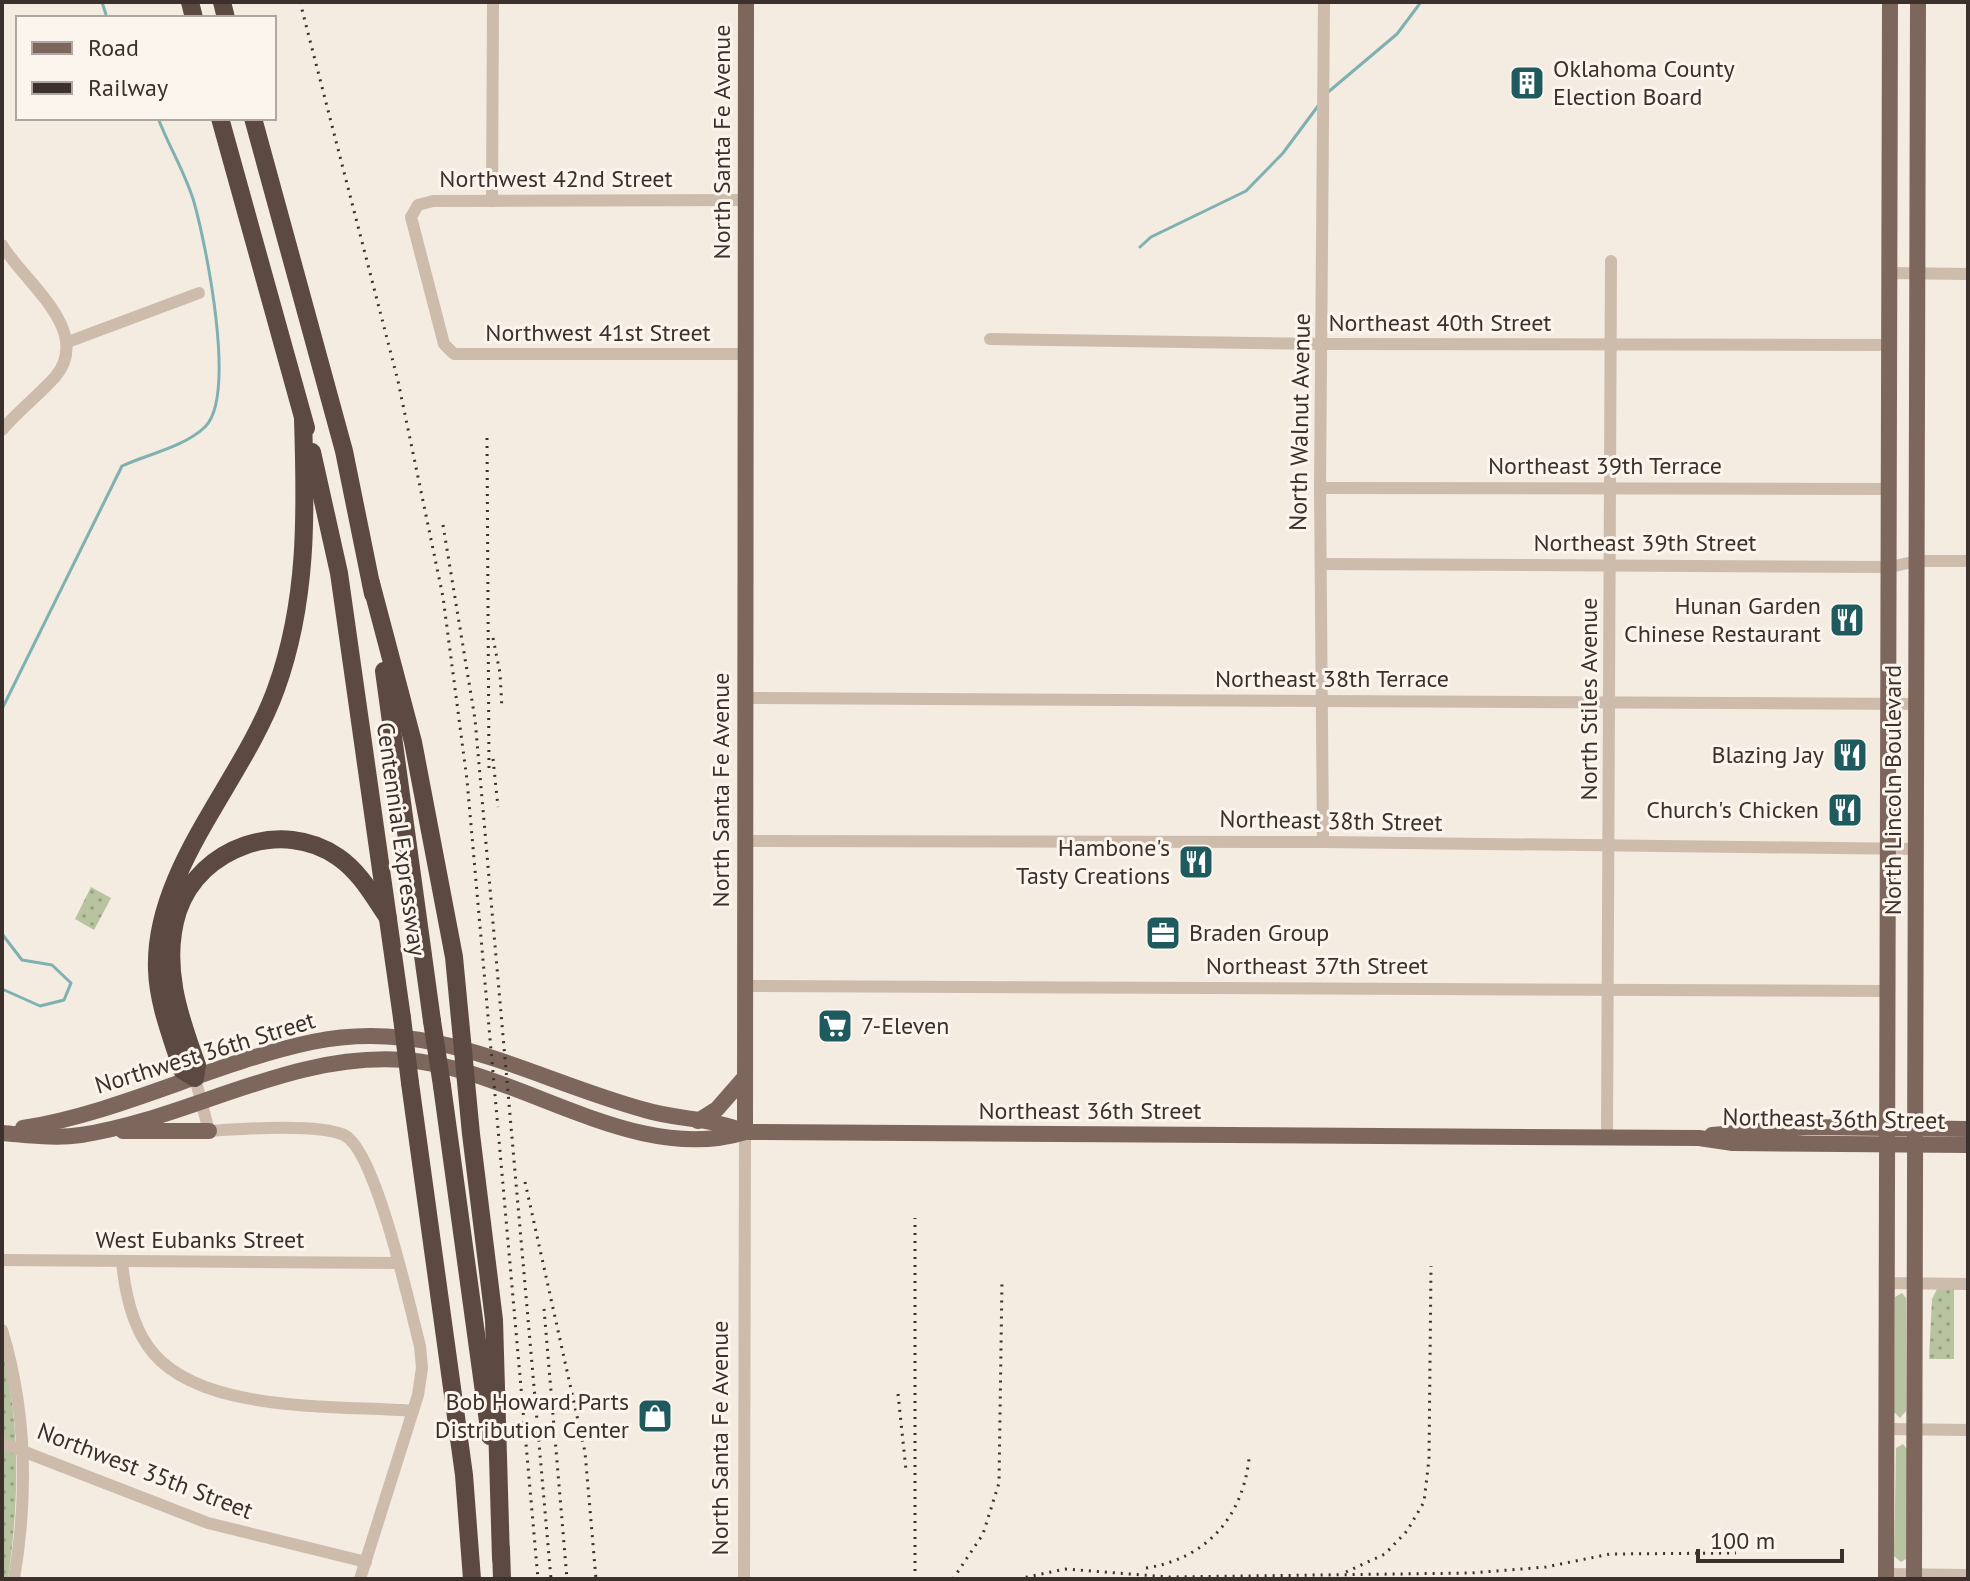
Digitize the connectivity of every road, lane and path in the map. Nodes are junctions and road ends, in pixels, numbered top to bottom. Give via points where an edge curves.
1 (493, 2) edge
2 (746, 2) edge
3 (1324, 2) edge
4 (1890, 2) edge
5 (1918, 2) edge
6 (221, 120) edge
7 (254, 120) edge
8 (1889, 129) junction
9 (1918, 130) junction
10 (746, 200) junction
11 (492, 201) junction
12 (2, 245) edge
13 (1611, 261) dead end
14 (8, 263) edge
15 (1889, 273) junction
16 (1918, 273) junction
17 (1968, 274) edge
18 (199, 293) dead end
19 (990, 339) dead end
20 (68, 342) junction
21 (1323, 344) junction
22 (1611, 345) junction
23 (1890, 345) junction
24 (451, 352) joint
25 (746, 354) junction
26 (1889, 415) junction
27 (1918, 416) junction
28 (303, 419) junction
29 (3, 428) edge
30 (1611, 486) junction
31 (1320, 488) junction
32 (1889, 489) junction
33 (1917, 561) junction
34 (1968, 561) edge
35 (1321, 564) junction
36 (1611, 564) junction
37 (1890, 567) junction
38 (371, 583) junction
39 (746, 698) junction
40 (1323, 701) junction
41 (1609, 704) junction
42 (1889, 704) junction
43 (1918, 704) junction
44 (745, 841) junction
45 (1323, 842) junction
46 (1611, 847) junction
47 (1889, 849) junction
48 (1917, 849) junction
49 (388, 918) junction
50 (745, 986) junction
51 (1607, 990) junction
52 (1888, 991) junction
53 (465, 1047) junction
54 (467, 1073) junction
55 (745, 1077) junction
56 (195, 1078) junction
57 (203, 1100) junction
58 (698, 1121) junction
59 (1968, 1129) edge
60 (109, 1130) junction
61 (209, 1131) junction
62 (2, 1132) edge
63 (745, 1132) junction
64 (1887, 1136) junction
65 (1607, 1137) junction
66 (1917, 1137) junction
67 (1968, 1145) edge
68 (2, 1260) edge
69 (122, 1262) junction
70 (398, 1263) junction
71 (1886, 1283) junction
72 (1915, 1284) junction
73 (1968, 1284) edge
74 (2, 1330) edge
75 (413, 1411) junction
76 (1886, 1429) junction
77 (1914, 1430) junction
78 (1968, 1430) edge
79 (2, 1443) edge
80 (23, 1448) junction
81 (501, 1559) junction
82 (366, 1562) junction
83 (1968, 1575) edge
84 (1886, 1576) edge
85 (1914, 1577) edge
86 (14, 1579) edge
87 (360, 1579) edge
88 (472, 1579) edge
89 (502, 1579) edge
90 (744, 1579) edge

1 - 11 street
2 - 10 main road, North Santa Fe Avenue
3 - 21 street, North Walnut Avenue
4 - 8 main road, North Lincoln Boulevard
5 - 9 main road, North Lincoln Boulevard
6 - 28 highway, Centennial Expressway
7 - 38 highway, Centennial Expressway via 344,451
8 - 9 main road
8 - 15 main road, North Lincoln Boulevard
9 - 16 main road, North Lincoln Boulevard
10 - 11 street, Northwest 42nd Street
10 - 25 main road, North Santa Fe Avenue
11 - 24 street, Northwest 42nd Street via 426,202 411,217 444,344
12 - 14 street
13 - 22 street, North Stiles Avenue
14 - 20 street via 61,319
15 - 16 street
15 - 23 main road, North Lincoln Boulevard
16 - 17 street
16 - 27 main road, North Lincoln Boulevard
18 - 20 street
19 - 21 street, Northeast 40th Street
20 - 29 street via 58,374
21 - 22 street, Northeast 40th Street
21 - 31 street, North Walnut Avenue
22 - 23 street, Northeast 40th Street
22 - 30 street, North Stiles Avenue
23 - 26 main road, North Lincoln Boulevard
24 - 25 street, Northwest 41st Street
25 - 39 main road, North Santa Fe Avenue
26 - 27 main road
26 - 32 main road, North Lincoln Boulevard
27 - 33 main road, North Lincoln Boulevard
28 - 49 highway, Centennial Expressway via 339,573
28 - 56 highway via 307,518 284,663 258,731 175,883 158,931 160,998 182,1070
30 - 31 street, Northeast 39th Terrace
30 - 32 street, Northeast 39th Terrace
30 - 36 street, North Stiles Avenue
31 - 35 street, North Walnut Avenue
32 - 37 main road, North Lincoln Boulevard
33 - 34 street, Northeast 39th Street
33 - 37 street, Northeast 39th Street
33 - 43 main road, North Lincoln Boulevard
35 - 36 street, Northeast 39th Street
35 - 40 street, North Walnut Avenue
36 - 37 street, Northeast 39th Street
36 - 41 street, North Stiles Avenue
37 - 42 main road, North Lincoln Boulevard
38 - 53 highway via 413,742 450,930
38 - 81 highway, Centennial Expressway, bridge via 489,1432
39 - 40 street, Northeast 38th Terrace
39 - 44 main road, North Santa Fe Avenue
40 - 41 street, Northeast 38th Terrace
40 - 45 street, North Walnut Avenue
41 - 42 street, Northeast 38th Terrace
41 - 46 street, North Stiles Avenue
42 - 43 street, Northeast 38th Terrace
42 - 47 main road, North Lincoln Boulevard
43 - 48 main road, North Lincoln Boulevard
44 - 45 street, Northeast 38th Street
44 - 50 main road, North Santa Fe Avenue
45 - 46 street, Northeast 38th Street
46 - 47 street, Northeast 38th Street
46 - 51 street, North Stiles Avenue
47 - 48 street, Northeast 38th Street
47 - 52 main road, North Lincoln Boulevard
48 - 66 main road, North Lincoln Boulevard
49 - 56 highway via 347,863 308,843 254,842 205,869 178,912 172,949 173,989 197,1065
49 - 88 highway, Centennial Expressway, bridge via 461,1444
50 - 51 street, Northeast 37th Street
50 - 55 main road, North Santa Fe Avenue
51 - 52 street, Northeast 37th Street
51 - 65 street, North Stiles Avenue
52 - 64 main road, North Lincoln Boulevard
53 - 54 highway
53 - 56 main road, Northwest 36th Street via 393,1036 335,1038
53 - 58 main road, Northwest 36th Street via 634,1107
54 - 57 main road, Northwest 36th Street via 402,1059 340,1061
54 - 63 main road, Northeast 36th Street via 648,1133 721,1139
54 - 81 highway via 498,1366
55 - 58 main road via 717,1109
55 - 63 main road, North Santa Fe Avenue
56 - 57 street
56 - 62 main road, Northwest 36th Street via 83,1116
57 - 60 main road, Northwest 36th Street
57 - 61 street
58 - 63 main road, Northwest 36th Street via 721,1122
59 - 66 main road, Northeast 36th Street
60 - 61 main road
60 - 62 main road, Northwest 36th Street via 61,1137
61 - 70 street via 314,1130 353,1140 368,1169
63 - 65 main road, Northeast 36th Street
63 - 90 street, North Santa Fe Avenue
64 - 65 main road, Northeast 36th Street via 1790,1128 1699,1138
64 - 66 main road, Northeast 36th Street
64 - 71 main road, North Lincoln Boulevard
66 - 67 main road, Northeast 36th Street
66 - 72 main road, North Lincoln Boulevard
68 - 69 street, West Eubanks Street
69 - 70 street, West Eubanks Street
69 - 75 street via 142,1336 160,1361 186,1378 275,1402
70 - 75 street via 422,1357
71 - 72 street
71 - 76 main road, North Lincoln Boulevard
72 - 73 street
72 - 77 main road, North Lincoln Boulevard
74 - 80 street
75 - 82 street
76 - 77 street
76 - 84 main road, North Lincoln Boulevard
77 - 78 street
77 - 85 main road, North Lincoln Boulevard
79 - 80 street, Northwest 35th Street
80 - 82 street, Northwest 35th Street via 208,1523
80 - 86 street via 22,1532
81 - 89 highway, Centennial Expressway
82 - 87 street
83 - 85 street
84 - 85 street

